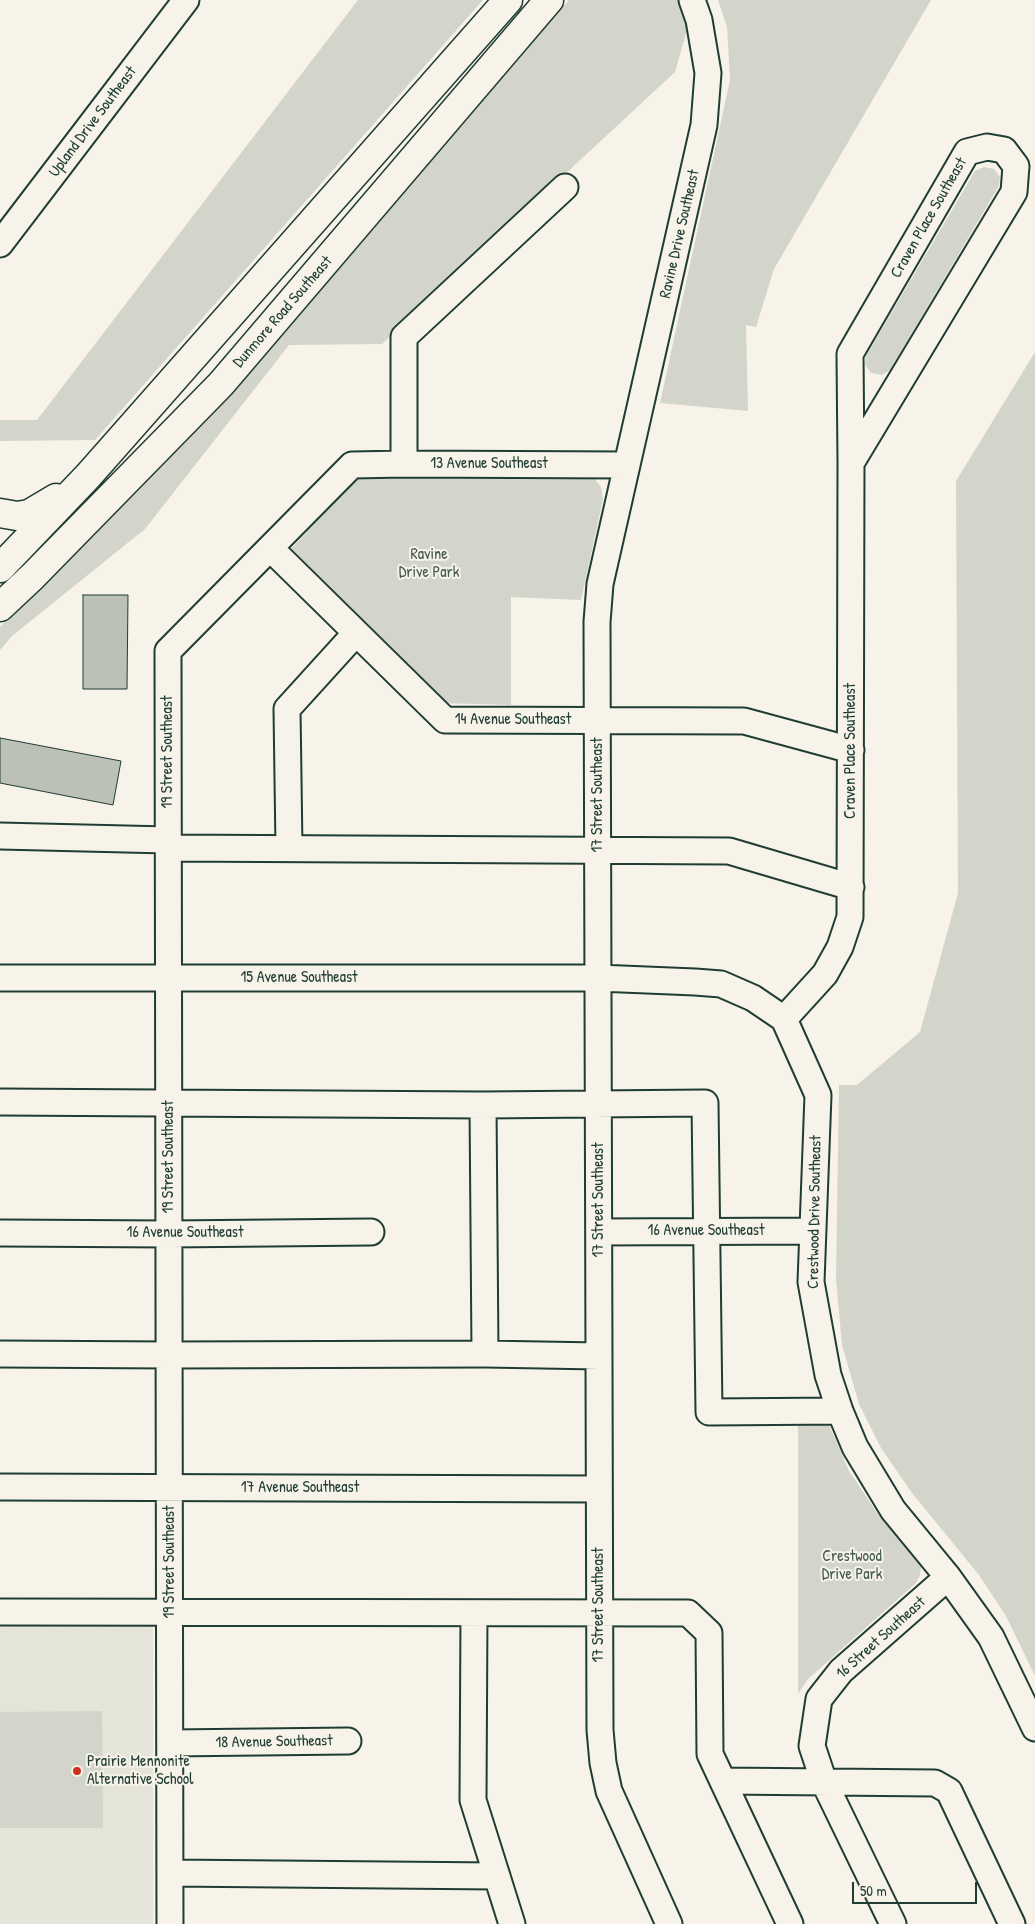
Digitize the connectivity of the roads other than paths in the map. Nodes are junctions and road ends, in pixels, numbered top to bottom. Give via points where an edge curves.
1 (186, 0) edge
2 (508, 0) edge
3 (549, 0) edge
4 (692, 0) edge
5 (565, 186) dead end
6 (0, 244) edge
7 (852, 463) junction
8 (404, 464) junction
9 (352, 465) joint
10 (626, 466) junction
11 (88, 476) junction
12 (0, 513) edge
13 (270, 548) junction
14 (4, 555) edge
15 (32, 577) junction
16 (0, 607) edge
17 (356, 633) junction
18 (597, 720) junction
19 (852, 750) junction
20 (0, 836) edge
21 (168, 844) junction
22 (289, 848) junction
23 (598, 850) junction
24 (851, 887) junction
25 (0, 978) edge
26 (169, 978) junction
27 (598, 978) junction
28 (784, 1018) junction
29 (0, 1102) edge
30 (169, 1102) junction
31 (598, 1104) junction
32 (484, 1105) junction
33 (706, 1231) junction
34 (813, 1231) junction
35 (370, 1232) dead end
36 (599, 1232) junction
37 (0, 1233) edge
38 (169, 1234) junction
39 (0, 1354) edge
40 (485, 1354) junction
41 (170, 1355) junction
42 (599, 1356) junction
43 (840, 1411) junction
44 (0, 1487) edge
45 (170, 1487) junction
46 (599, 1489) junction
47 (948, 1577) junction
48 (0, 1612) edge
49 (170, 1612) junction
50 (474, 1612) junction
51 (599, 1613) junction
52 (1035, 1728) edge
53 (348, 1741) dead end
54 (170, 1743) junction
55 (723, 1781) junction
56 (824, 1782) junction
57 (170, 1873) junction
58 (496, 1876) junction
59 (666, 1923) edge
60 (170, 1924) edge
61 (512, 1924) edge
62 (790, 1924) edge
63 (893, 1924) edge
64 (1012, 1924) edge

1 - 6 street, Upland Drive Southeast
2 - 11 main road
3 - 15 main road, Dunmore Road Southeast via 221,384
4 - 10 street, Ravine Drive Southeast via 699,20 708,73 704,125
5 - 8 street via 404,337
7 - 7 street, Craven Place Southeast via 1014,192 1016,166 1004,150 987,147 967,152 850,354
7 - 19 street, Craven Place Southeast
8 - 9 street, 13 Avenue Southeast
8 - 10 street, 13 Avenue Southeast
9 - 13 street, 19 Street Southeast
10 - 18 street, 17 Street Southeast via 600,584
11 - 12 main road via 29,514
11 - 14 main road
13 - 17 street, 14 Avenue Southeast
13 - 21 street, 19 Street Southeast via 168,651
14 - 15 main road
15 - 16 main road, Dunmore Road Southeast
17 - 18 street, 14 Avenue Southeast via 445,720
17 - 22 street via 287,709
18 - 19 street, 14 Avenue Southeast via 744,721
18 - 23 street, 17 Street Southeast
19 - 24 street, Craven Place Southeast
20 - 21 street
21 - 22 street
21 - 26 street, 19 Street Southeast
22 - 23 street
23 - 24 street via 729,851
23 - 27 street, 17 Street Southeast
24 - 28 street, Craven Place Southeast via 850,916 840,947 825,974
25 - 26 street, 15 Avenue Southeast
26 - 27 street, 15 Avenue Southeast
26 - 30 street, 19 Street Southeast
27 - 28 street via 721,984 753,998
27 - 31 street, 17 Street Southeast
28 - 34 street, Crestwood Drive Southeast via 818,1095
29 - 30 street
30 - 32 street
30 - 38 street, 19 Street Southeast
31 - 32 street
31 - 33 street via 705,1103
31 - 36 street, 17 Street Southeast
32 - 40 street
33 - 34 street, 16 Avenue Southeast
33 - 36 street, 16 Avenue Southeast
33 - 43 street via 709,1412
34 - 43 street, Crestwood Drive Southeast via 811,1282 828,1375
35 - 38 street, 16 Avenue Southeast
36 - 42 street, 17 Street Southeast
37 - 38 street, 16 Avenue Southeast
38 - 41 street, 19 Street Southeast
39 - 41 street
40 - 41 street
40 - 42 street
41 - 45 street, 19 Street Southeast
42 - 46 street, 17 Street Southeast
43 - 47 street, Crestwood Drive Southeast via 855,1447 893,1510
44 - 45 street, 17 Avenue Southeast
45 - 46 street, 17 Avenue Southeast
45 - 49 street, 19 Street Southeast
46 - 51 street, 17 Street Southeast
47 - 52 street, Crestwood Drive Southeast via 991,1637
47 - 56 street, 16 Street Southeast via 841,1671 818,1700 812,1746
48 - 49 street
49 - 50 street
49 - 54 street, 19 Street Southeast
50 - 51 street
50 - 58 street via 473,1800
51 - 55 street via 688,1613 709,1633 710,1754
51 - 59 street, 17 Street Southeast via 603,1763 610,1791
53 - 54 street, 18 Avenue Southeast
54 - 57 street, 19 Street Southeast
55 - 56 street
55 - 62 street
56 - 63 street, 16 Street Southeast
56 - 64 street via 935,1783 949,1791
57 - 58 street
57 - 60 street, 19 Street Southeast
58 - 61 street

